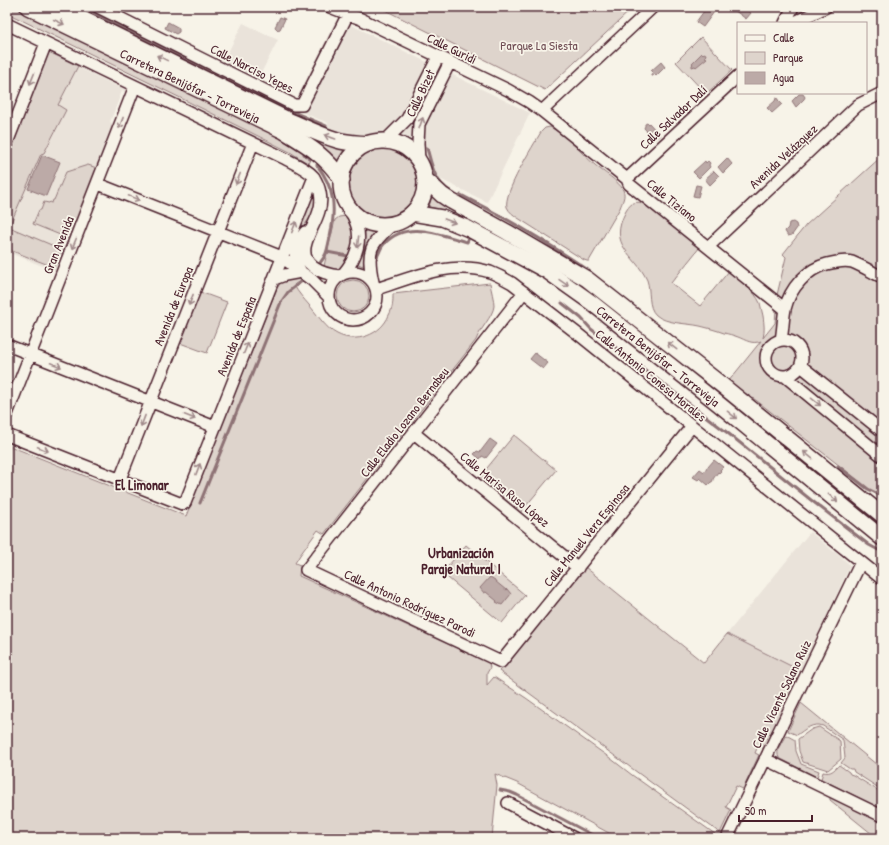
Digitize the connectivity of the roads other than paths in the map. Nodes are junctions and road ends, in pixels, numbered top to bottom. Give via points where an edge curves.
1 (28, 7) edge
2 (58, 7) edge
3 (98, 7) edge
4 (330, 7) edge
5 (653, 7) edge
6 (793, 7) edge
7 (826, 7) edge
8 (349, 10) edge
9 (785, 22) edge
10 (795, 22) edge
11 (7, 24) edge
12 (46, 43) junction
13 (438, 57) junction
14 (450, 62) junction
15 (737, 77) edge
16 (136, 86) junction
17 (882, 93) edge
18 (542, 111) junction
19 (385, 141) junction
20 (7, 143) edge
21 (253, 143) junction
22 (368, 144) junction
23 (419, 161) junction
24 (314, 178) junction
25 (425, 179) junction
26 (627, 179) junction
27 (342, 180) junction
28 (98, 184) junction
29 (350, 208) junction
30 (412, 213) junction
31 (316, 219) junction
32 (394, 223) junction
33 (218, 231) junction
34 (708, 247) junction
35 (282, 257) junction
36 (301, 272) junction
37 (342, 275) junction
38 (882, 277) edge
39 (274, 279) junction
40 (375, 286) junction
41 (524, 292) junction
42 (329, 297) junction
43 (785, 309) junction
44 (781, 340) junction
45 (7, 345) edge
46 (30, 354) junction
47 (801, 366) junction
48 (786, 377) junction
49 (151, 401) junction
50 (7, 414) edge
51 (215, 426) junction
52 (692, 426) junction
53 (882, 431) edge
54 (414, 433) junction
55 (7, 435) edge
56 (882, 456) edge
57 (120, 479) junction
58 (882, 515) edge
59 (882, 538) edge
60 (861, 562) junction
61 (578, 568) junction
62 (306, 570) joint
63 (882, 579) edge
64 (501, 662) joint
65 (765, 759) junction
66 (508, 803) dead end
67 (882, 816) edge
68 (730, 837) edge
69 (574, 838) edge

1 -> 27 main road, Carretera Benijófar - Torrevieja via 284,131 322,156
22 -> 2 main road, Carretera Benijófar - Torrevieja via 338,140 288,120
3 - 8 street, Calle Narciso Yepes via 294,105 302,105
4 - 8 street, Calle Guridi
5 - 18 street
6 - 9 street
7 - 10 street
8 - 13 street, Calle Guridi
11 - 12 street
12 - 16 street
12 -> 20 street
13 - 14 street, Calle Guridi
13 - 19 street, Calle Bizet via 407,119
14 - 18 street, Calle Guridi via 518,95
23 -> 14 street, Calle Bizet via 419,124
15 - 26 street, Calle Salvador Dalí
16 - 21 street
16 -> 28 street, Gran Avenida
17 - 34 street, Avenida Velázquez via 858,105
18 - 26 street, Calle Tiziano
19 - 22 main road
19 - 23 main road via 405,147
21 - 24 street via 308,171
21 -> 33 street, Avenida de Europa
22 - 27 main road via 348,161
23 - 25 main road
24 - 31 street via 321,199
35 -> 24 street, Avenida de España
25 - 30 main road via 421,201
58 -> 25 main road, Carretera Benijófar - Torrevieja via 587,279 451,201
26 - 34 street, Calle Tiziano via 629,184
27 - 29 main road via 343,195
28 -> 33 street
28 -> 46 street, Gran Avenida
29 - 32 main road via 359,217 370,222 382,225
29 -> 37 street via 357,226 358,246 353,260
30 - 32 main road
30 -> 59 main road, Carretera Benijófar - Torrevieja via 442,218 469,229 547,271 616,322
31 - 36 street via 296,248 295,260
31 - 37 street via 305,244 309,264 320,272
32 - 40 street via 379,236 371,252 369,260
33 - 35 street
33 -> 49 street, Avenida de Europa
34 - 43 street, Calle Tiziano
35 - 36 street
35 - 39 street, Avenida de España
36 - 39 street
36 - 42 street
37 - 40 street via 360,272
37 - 42 street via 332,285
38 - 43 street via 851,262 824,265 799,282
51 -> 39 street, Avenida de España
40 - 41 street, Calle Antonio Conesa Morales via 445,269 470,268 490,272
40 - 42 street via 378,296 374,309 364,318 357,320 338,315 333,310
41 - 52 street, Calle Antonio Conesa Morales
41 - 54 street, Calle Eladio Lozano Bernabeu
43 - 44 street
44 - 47 street via 791,341 799,347 803,356
44 - 48 street via 771,345 765,355 771,371 775,375
45 - 46 street
46 -> 49 street
46 - 50 street, Gran Avenida
47 - 48 street via 795,374
47 - 53 street
48 -> 56 street
49 -> 51 street
49 -> 57 street, Avenida de Europa
57 -> 51 street, Avenida de España via 184,503
52 - 60 street, Calle Antonio Conesa Morales
52 - 61 street, Calle Manuel Vera Espinosa
54 - 61 street, Calle Marisa Ruso López
54 - 62 street, Calle Eladio Lozano Bernabeu
55 -> 57 street
60 - 63 street, Calle Antonio Conesa Morales
60 - 65 street, Calle Vicente Solano Ruiz
61 - 64 street, Calle Manuel Vera Espinosa
62 - 64 street, Calle Antonio Rodríguez Parodi
65 - 67 street
65 - 68 street, Calle Vicente Solano Ruiz
66 - 69 street

